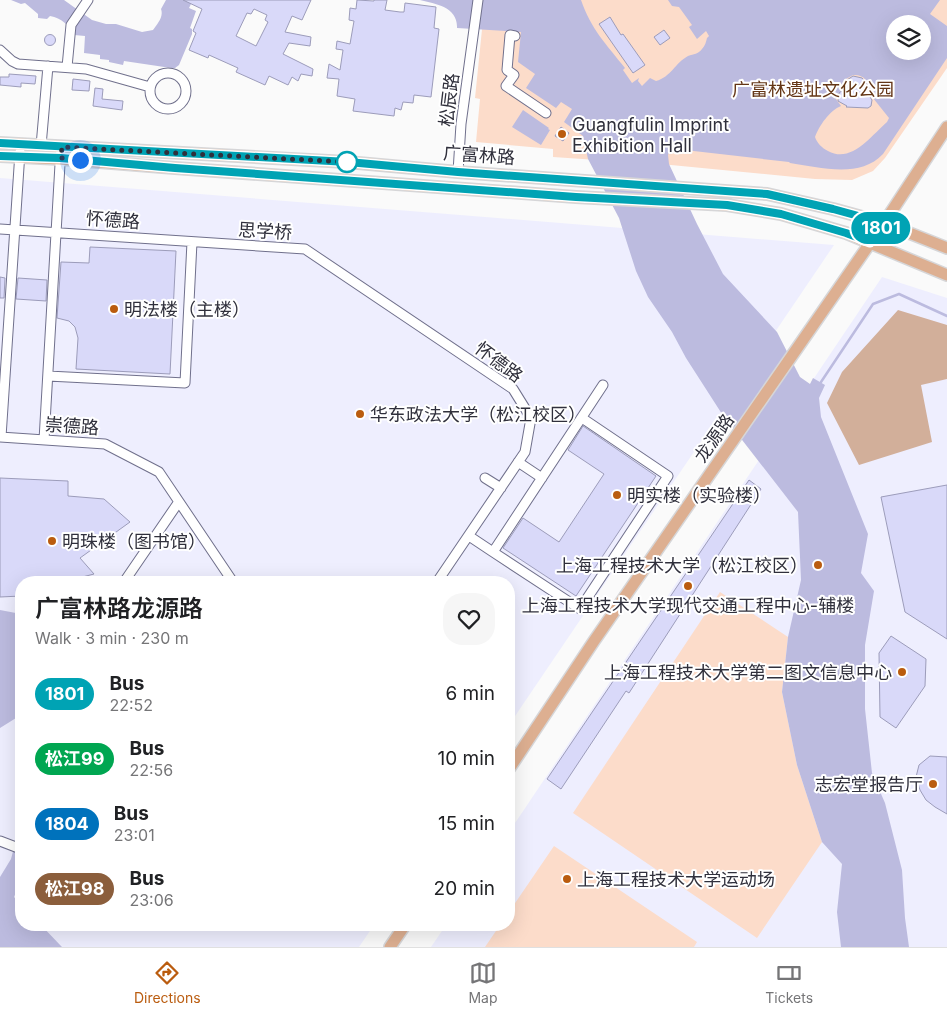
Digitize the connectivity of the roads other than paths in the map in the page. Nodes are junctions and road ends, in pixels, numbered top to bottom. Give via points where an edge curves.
1 (88, 0) edge
2 (478, 0) edge
3 (515, 36) dead end
4 (0, 50) edge
5 (48, 66) junction
6 (67, 67) junction
7 (150, 87) junction
8 (546, 113) dead end
9 (947, 127) edge
10 (0, 143) edge
11 (21, 144) junction
12 (41, 146) junction
13 (61, 153) junction
14 (0, 156) edge
15 (20, 157) junction
16 (458, 172) junction
17 (884, 223) junction
18 (0, 229) edge
19 (15, 230) junction
20 (55, 232) junction
21 (192, 242) junction
22 (870, 242) junction
23 (224, 244) joint
24 (947, 248) edge
25 (305, 249) joint
26 (947, 275) edge
27 (2, 370) edge
28 (48, 376) junction
29 (603, 385) dead end
30 (582, 418) junction
31 (0, 437) edge
32 (44, 440) junction
33 (518, 462) junction
34 (485, 478) dead end
35 (542, 478) junction
36 (501, 488) junction
37 (178, 503) junction
38 (469, 536) junction
39 (493, 552) junction
40 (128, 576) edge
41 (229, 576) edge
42 (442, 576) edge
43 (515, 759) edge
44 (401, 931) edge
45 (390, 947) edge

1 - 6 street via 72,22
2 - 16 street, 松辰路 via 461,124
3 - 8 street via 510,35 507,70 514,75 506,86
4 - 5 street via 18,64
5 - 6 street
5 - 12 street
6 - 7 street via 91,70
7 - 7 street via 151,98 159,107 170,109 184,98 182,82 173,75 157,77
9 - 17 main road, 龙源路
10 - 11 main road, 广富林路
11 - 12 main road, 广富林路
11 - 15 street
12 - 13 main road, 广富林路
13 - 15 main road, 广富林路
13 - 16 main road, 广富林路 via 338,162
13 - 20 street
13 - 22 main road, 广富林路 via 175,168 727,205 781,214
14 - 15 main road, 广富林路
15 - 19 street
16 - 17 main road, 广富林路 via 767,194
17 - 22 main road, 龙源路
17 - 24 main road, 广富林路
18 - 19 street, 怀德路
19 - 20 street, 怀德路
19 - 27 street
20 - 21 street, 怀德路
20 - 28 street
21 - 23 street, 怀德路
21 - 28 street via 185,383
22 - 26 main road, 广富林路
22 - 43 main road, 龙源路
23 - 25 street, 思学桥
25 - 33 street, 怀德路 via 513,389 531,418 525,452
27 - 31 street
28 - 32 street
29 - 30 street
30 - 35 street
30 - 39 street via 668,476 580,609
31 - 32 street, 崇德路
32 - 37 street, 崇德路 via 105,444 159,472
33 - 35 street
33 - 36 street, 怀德路
34 - 36 street
35 - 39 street
36 - 38 street, 怀德路
37 - 40 street
37 - 41 street, 崇德路
38 - 39 street
38 - 42 street, 怀德路
44 - 45 main road

